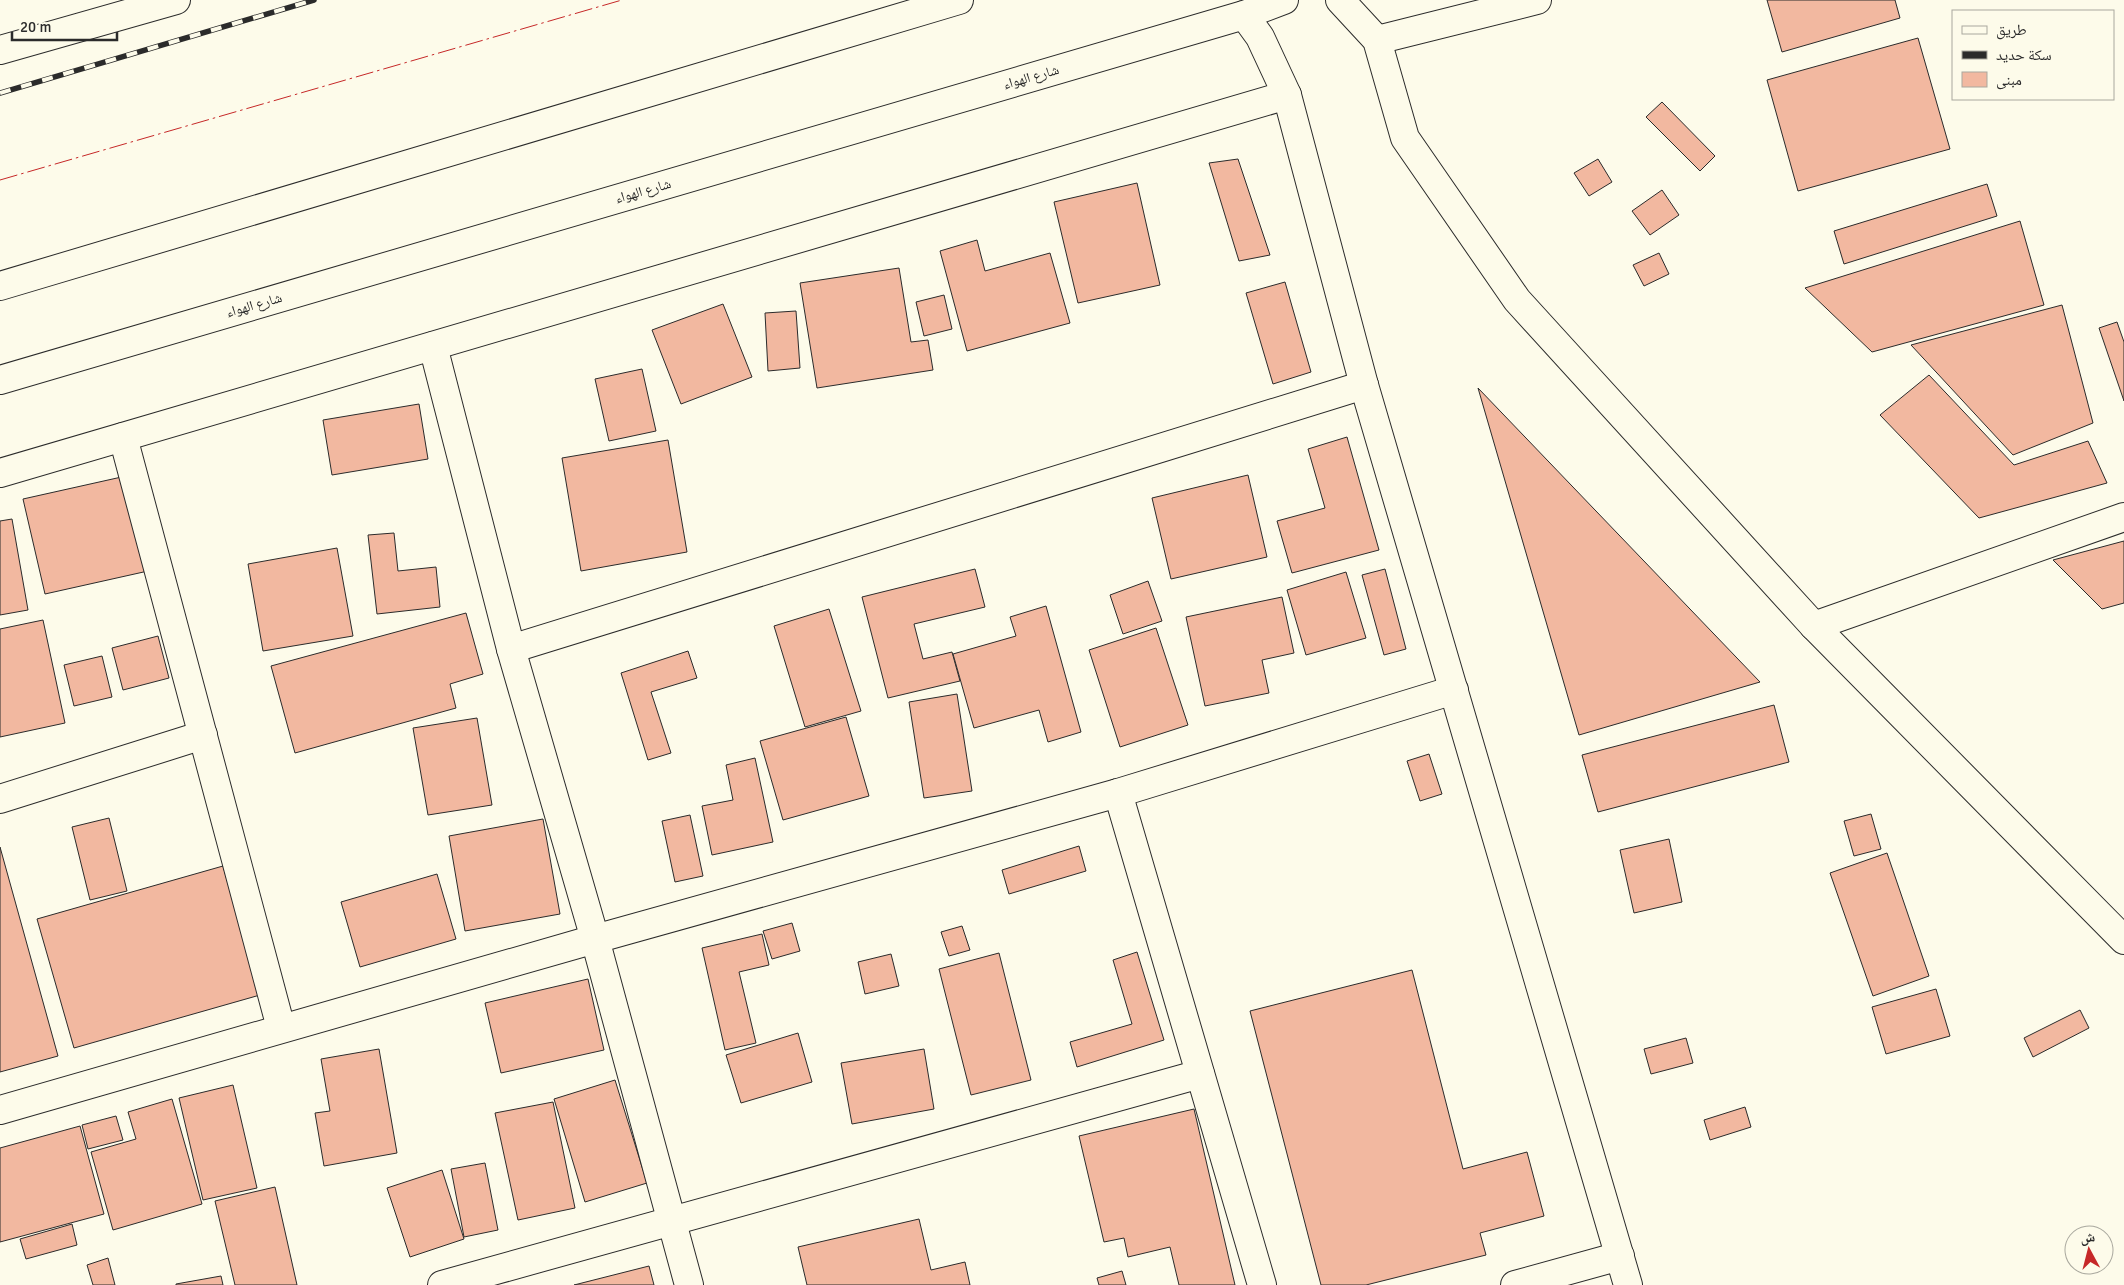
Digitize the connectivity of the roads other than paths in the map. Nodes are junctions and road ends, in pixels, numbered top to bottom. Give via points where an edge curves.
1 (176, 0) edge
2 (959, 0) edge
3 (1284, 0) edge
4 (1340, 0) edge
5 (1537, 0) edge
6 (1242, 7) edge
7 (1377, 40) junction
8 (0, 50) edge
9 (1287, 96) junction
10 (0, 286) edge
11 (432, 346) junction
12 (0, 380) edge
13 (1364, 385) junction
14 (123, 437) junction
15 (0, 473) edge
16 (2124, 517) edge
17 (1814, 626) junction
18 (511, 649) junction
19 (1454, 690) junction
20 (203, 735) junction
21 (1118, 793) junction
22 (0, 798) edge
23 (595, 939) junction
24 (2124, 940) edge
25 (281, 1028) junction
26 (1200, 1074) junction
27 (0, 1110) edge
28 (671, 1221) junction
29 (1620, 1256) junction
30 (442, 1285) edge
31 (689, 1285) edge
32 (1262, 1285) edge
33 (1515, 1285) edge
34 (1628, 1285) edge

1 - 8 main road
2 - 10 main road
3 - 6 main road, شارع الهواء
4 - 7 main road
5 - 7 main road
6 - 9 main road via 1260,37
6 - 12 main road, شارع الهواء
7 - 17 main road via 1405,138 1517,300
9 - 11 main road
9 - 13 main road
11 - 14 main road
11 - 18 main road
13 - 18 main road
13 - 19 main road
14 - 15 main road
14 - 20 main road
16 - 17 main road
17 - 24 main road
18 - 23 main road
19 - 21 main road
19 - 29 main road
20 - 22 main road
20 - 25 main road
21 - 23 main road
21 - 26 main road
23 - 25 main road
23 - 28 main road
25 - 27 main road
26 - 28 main road
26 - 32 main road
28 - 30 main road
28 - 31 main road
29 - 33 main road
29 - 34 main road

